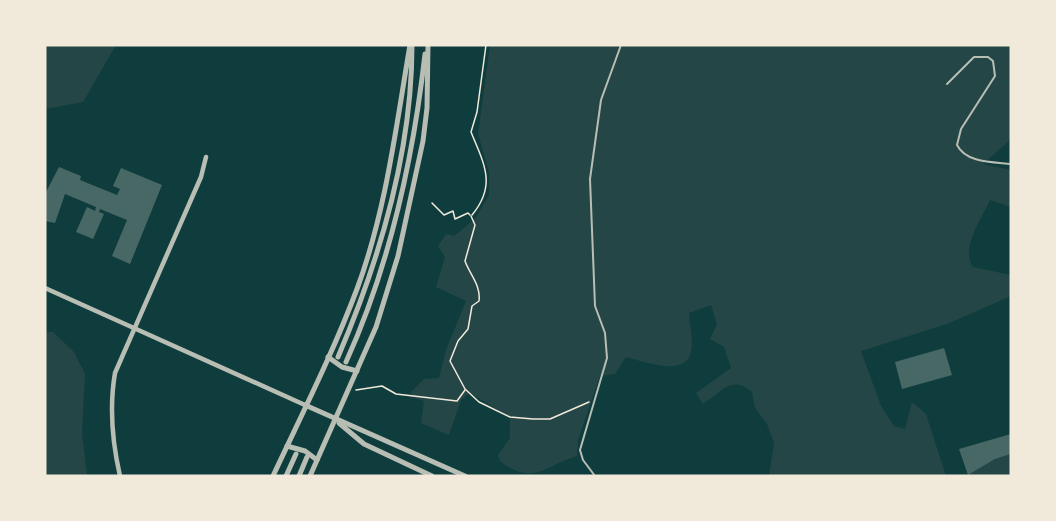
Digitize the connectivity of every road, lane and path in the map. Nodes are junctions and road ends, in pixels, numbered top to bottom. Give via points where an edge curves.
1 (411, 45) edge
2 (427, 45) edge
3 (486, 45) edge
4 (621, 45) edge
5 (948, 84) dead end
6 (206, 157) dead end
7 (1011, 164) edge
8 (432, 203) dead end
9 (471, 216) junction
10 (45, 288) edge
11 (134, 328) junction
12 (328, 357) junction
13 (338, 357) dead end
14 (346, 362) dead end
15 (357, 371) junction
16 (465, 389) junction
17 (356, 390) dead end
18 (596, 399) junction
19 (305, 405) junction
20 (335, 420) junction
21 (287, 446) junction
22 (296, 453) dead end
23 (307, 457) dead end
24 (317, 460) junction
25 (120, 476) edge
26 (273, 476) edge
27 (286, 476) edge
28 (299, 476) edge
29 (310, 476) edge
30 (432, 476) edge
31 (465, 476) edge
32 (595, 476) edge

1 - 12 street via 392,153 370,245
1 - 13 street via 408,113 393,191 364,295
2 - 14 street via 401,199 372,300
2 - 15 street via 427,108 413,193 385,300
3 - 9 path via 471,132 485,163 487,184 482,203
4 - 18 lane via 606,80 592,148 595,306 607,350
5 - 7 lane via 974,57 993,61 995,76 961,129 957,145 971,158
6 - 11 street via 201,177
8 - 9 path via 444,215 453,211 455,219 468,213
9 - 16 path via 475,225 465,261 477,283 479,301 472,306 468,329 450,361
10 - 11 street
11 - 19 street
11 - 25 street via 115,373 111,398
12 - 15 street
12 - 19 street
15 - 20 street
16 - 17 path via 457,401 396,394 382,386
16 - 18 path via 479,402 510,417 533,419 550,419
18 - 32 lane via 580,450
19 - 20 street
19 - 21 street
20 - 24 street
20 - 30 street via 364,444
20 - 31 street
21 - 24 street
21 - 26 street
22 - 27 street
23 - 28 street
24 - 29 street

